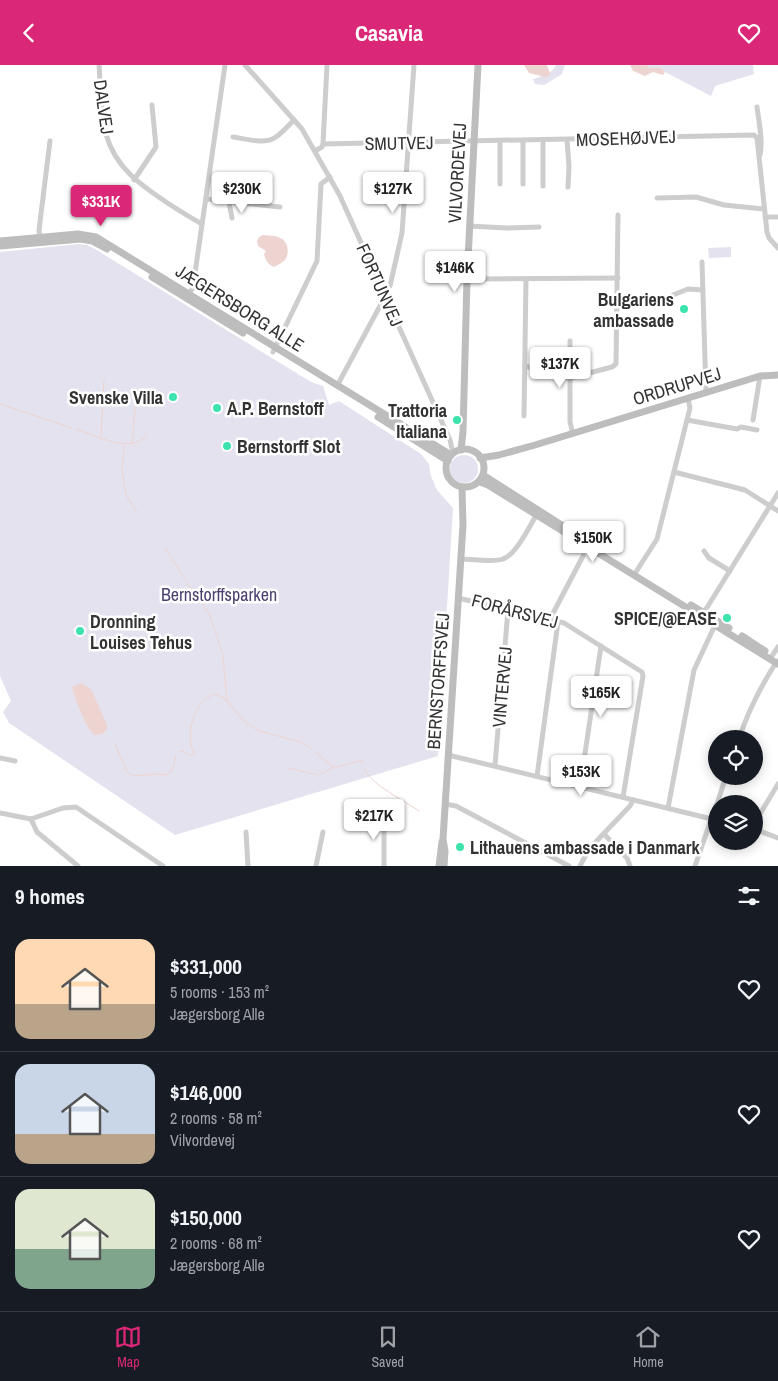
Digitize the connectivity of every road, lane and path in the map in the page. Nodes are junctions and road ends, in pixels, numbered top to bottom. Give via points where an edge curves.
1 (99, 65) edge
2 (225, 65) edge
3 (245, 65) edge
4 (327, 65) edge
5 (414, 65) edge
6 (478, 65) edge
7 (152, 105) dead end
8 (757, 107) dead end
9 (294, 120) junction
10 (233, 137) dead end
11 (543, 140) junction
12 (567, 140) junction
13 (50, 141) dead end
14 (500, 141) junction
15 (523, 141) junction
16 (408, 142) junction
17 (474, 142) junction
18 (323, 144) junction
19 (315, 151) junction
20 (758, 158) junction
21 (330, 177) junction
22 (134, 179) junction
23 (500, 184) dead end
24 (523, 184) dead end
25 (544, 186) dead end
26 (568, 187) dead end
27 (657, 198) dead end
28 (206, 199) junction
29 (229, 202) junction
30 (280, 207) dead end
31 (764, 209) junction
32 (618, 215) dead end
33 (765, 217) junction
34 (778, 217) edge
35 (232, 218) dead end
36 (202, 224) junction
37 (469, 226) junction
38 (539, 227) dead end
39 (40, 240) junction
40 (0, 241) edge
41 (0, 246) edge
42 (778, 248) edge
43 (702, 262) dead end
44 (618, 278) junction
45 (466, 279) junction
46 (526, 279) junction
47 (703, 289) junction
48 (383, 291) junction
49 (672, 295) dead end
50 (188, 296) junction
51 (386, 298) junction
52 (570, 341) dead end
53 (274, 350) junction
54 (525, 366) junction
55 (778, 375) edge
56 (760, 377) junction
57 (570, 378) junction
58 (337, 386) junction
59 (706, 393) junction
60 (688, 399) junction
61 (524, 416) dead end
62 (687, 420) junction
63 (753, 420) dead end
64 (757, 430) dead end
65 (573, 434) junction
66 (456, 453) junction
67 (482, 461) junction
68 (674, 473) junction
69 (481, 478) junction
70 (465, 487) junction
71 (778, 493) edge
72 (770, 506) junction
73 (778, 511) edge
74 (538, 513) junction
75 (704, 551) dead end
76 (583, 556) dead end
77 (460, 559) junction
78 (730, 571) junction
79 (636, 573) junction
80 (458, 597) junction
81 (508, 610) junction
82 (702, 615) junction
83 (550, 619) junction
84 (558, 621) junction
85 (716, 623) junction
86 (601, 646) junction
87 (778, 647) edge
88 (775, 661) edge
89 (742, 730) edge
90 (448, 755) junction
91 (0, 757) edge
92 (15, 761) dead end
93 (495, 765) junction
94 (537, 776) junction
95 (778, 784) edge
96 (580, 787) junction
97 (623, 797) junction
98 (633, 800) junction
99 (445, 804) junction
100 (668, 808) junction
101 (763, 809) edge
102 (0, 813) edge
103 (384, 816) dead end
104 (708, 818) edge
105 (31, 819) junction
106 (246, 832) dead end
107 (323, 832) dead end
108 (763, 832) edge
109 (604, 834) junction
110 (708, 834) edge
111 (778, 838) edge
112 (443, 839) junction
113 (78, 866) edge
114 (163, 866) edge
115 (248, 866) edge
116 (316, 866) edge
117 (384, 866) edge
118 (439, 866) edge
119 (444, 866) edge
120 (569, 866) edge
121 (580, 866) edge
122 (630, 866) edge
123 (695, 866) edge

1 - 22 street, DALVEJ via 106,135 122,167
2 - 28 street
3 - 9 street, FORTUNVEJ
4 - 18 street
5 - 16 street
6 - 17 street, VILVORDEVEJ
7 - 22 street via 156,147
8 - 20 street, MOSEHØJVEJ via 761,148
9 - 10 street via 271,140
9 - 19 street, FORTUNVEJ
11 - 12 street, MOSEHØJVEJ
11 - 15 street, MOSEHØJVEJ
11 - 25 street
12 - 20 street, MOSEHØJVEJ via 754,135
12 - 26 street
13 - 39 street
14 - 15 street, MOSEHØJVEJ
14 - 17 street, MOSEHØJVEJ
14 - 23 street
15 - 24 street
16 - 17 street, SMUTVEJ
16 - 18 street, SMUTVEJ
16 - 48 street via 402,233 390,286
17 - 37 street, VILVORDEVEJ
18 - 19 street
19 - 21 street, FORTUNVEJ
20 - 31 street, MOSEHØJVEJ
21 - 48 street, FORTUNVEJ
21 - 53 street via 322,184 317,261
22 - 36 street, DALVEJ
27 - 31 street via 696,197 724,205
28 - 29 street
28 - 36 street
29 - 30 street
29 - 35 street
31 - 33 street, MOSEHØJVEJ
32 - 44 street
33 - 34 street
33 - 42 street, MOSEHØJVEJ via 769,238
36 - 50 street via 193,287
37 - 38 street
37 - 45 street, VILVORDEVEJ
39 - 40 street, JÆGERSBORG ALLE
39 - 41 street, JÆGERSBORG ALLE
39 - 50 street, JÆGERSBORG ALLE via 78,234 96,237
43 - 47 street
44 - 46 street
44 - 57 street via 616,364
45 - 46 street
45 - 66 street, VILVORDEVEJ via 463,432
46 - 54 street
47 - 49 street via 688,289
47 - 59 street
48 - 51 street, FORTUNVEJ
50 - 53 street, JÆGERSBORG ALLE
51 - 58 street
51 - 66 street, FORTUNVEJ
52 - 57 street
53 - 58 street, JÆGERSBORG ALLE
53 - 66 street, JÆGERSBORG ALLE
54 - 57 street
54 - 61 street
55 - 56 street, ORDRUPVEJ
56 - 59 street, ORDRUPVEJ
56 - 63 street
57 - 65 street
58 - 66 street, JÆGERSBORG ALLE
59 - 60 street, ORDRUPVEJ
60 - 62 street
60 - 65 street, ORDRUPVEJ
62 - 64 street
62 - 68 street
65 - 67 street, ORDRUPVEJ
66 - 67 street via 475,453
66 - 70 street via 447,470 455,483
67 - 69 street
68 - 72 street via 745,490
68 - 79 street via 657,539
69 - 70 street via 476,485
69 - 74 street
70 - 77 street, BERNSTORFFSVEJ
71 - 72 street
72 - 73 street
72 - 78 street
74 - 77 street via 506,558 497,561
74 - 79 street
75 - 78 street
76 - 83 street via 577,562
77 - 80 street, BERNSTORFFSVEJ
78 - 82 street
79 - 82 street
80 - 81 street, FORÅRSVEJ
80 - 90 street, BERNSTORFFSVEJ
81 - 83 street, FORÅRSVEJ
81 - 93 street, VINTERVEJ
82 - 85 street
83 - 84 street, FORÅRSVEJ
84 - 86 street, FORÅRSVEJ
84 - 94 street
85 - 88 street
85 - 100 street via 694,670
86 - 96 street
86 - 97 street, FORÅRSVEJ via 639,669 643,676
87 - 88 street
88 - 89 street
90 - 93 street
90 - 99 street, BERNSTORFFSVEJ
91 - 92 street
93 - 94 street
94 - 96 street
95 - 101 street
96 - 97 street
97 - 98 street
98 - 100 street
98 - 109 street
99 - 112 street, BERNSTORFFSVEJ
99 - 120 street via 456,806
100 - 104 street
102 - 105 street
103 - 117 street
105 - 113 street via 37,832
105 - 114 street via 65,808 79,808
106 - 115 street
107 - 116 street
108 - 111 street
109 - 121 street via 589,849
109 - 122 street via 627,858
110 - 123 street
112 - 118 street, BERNSTORFFSVEJ
112 - 119 street, BERNSTORFFSVEJ

